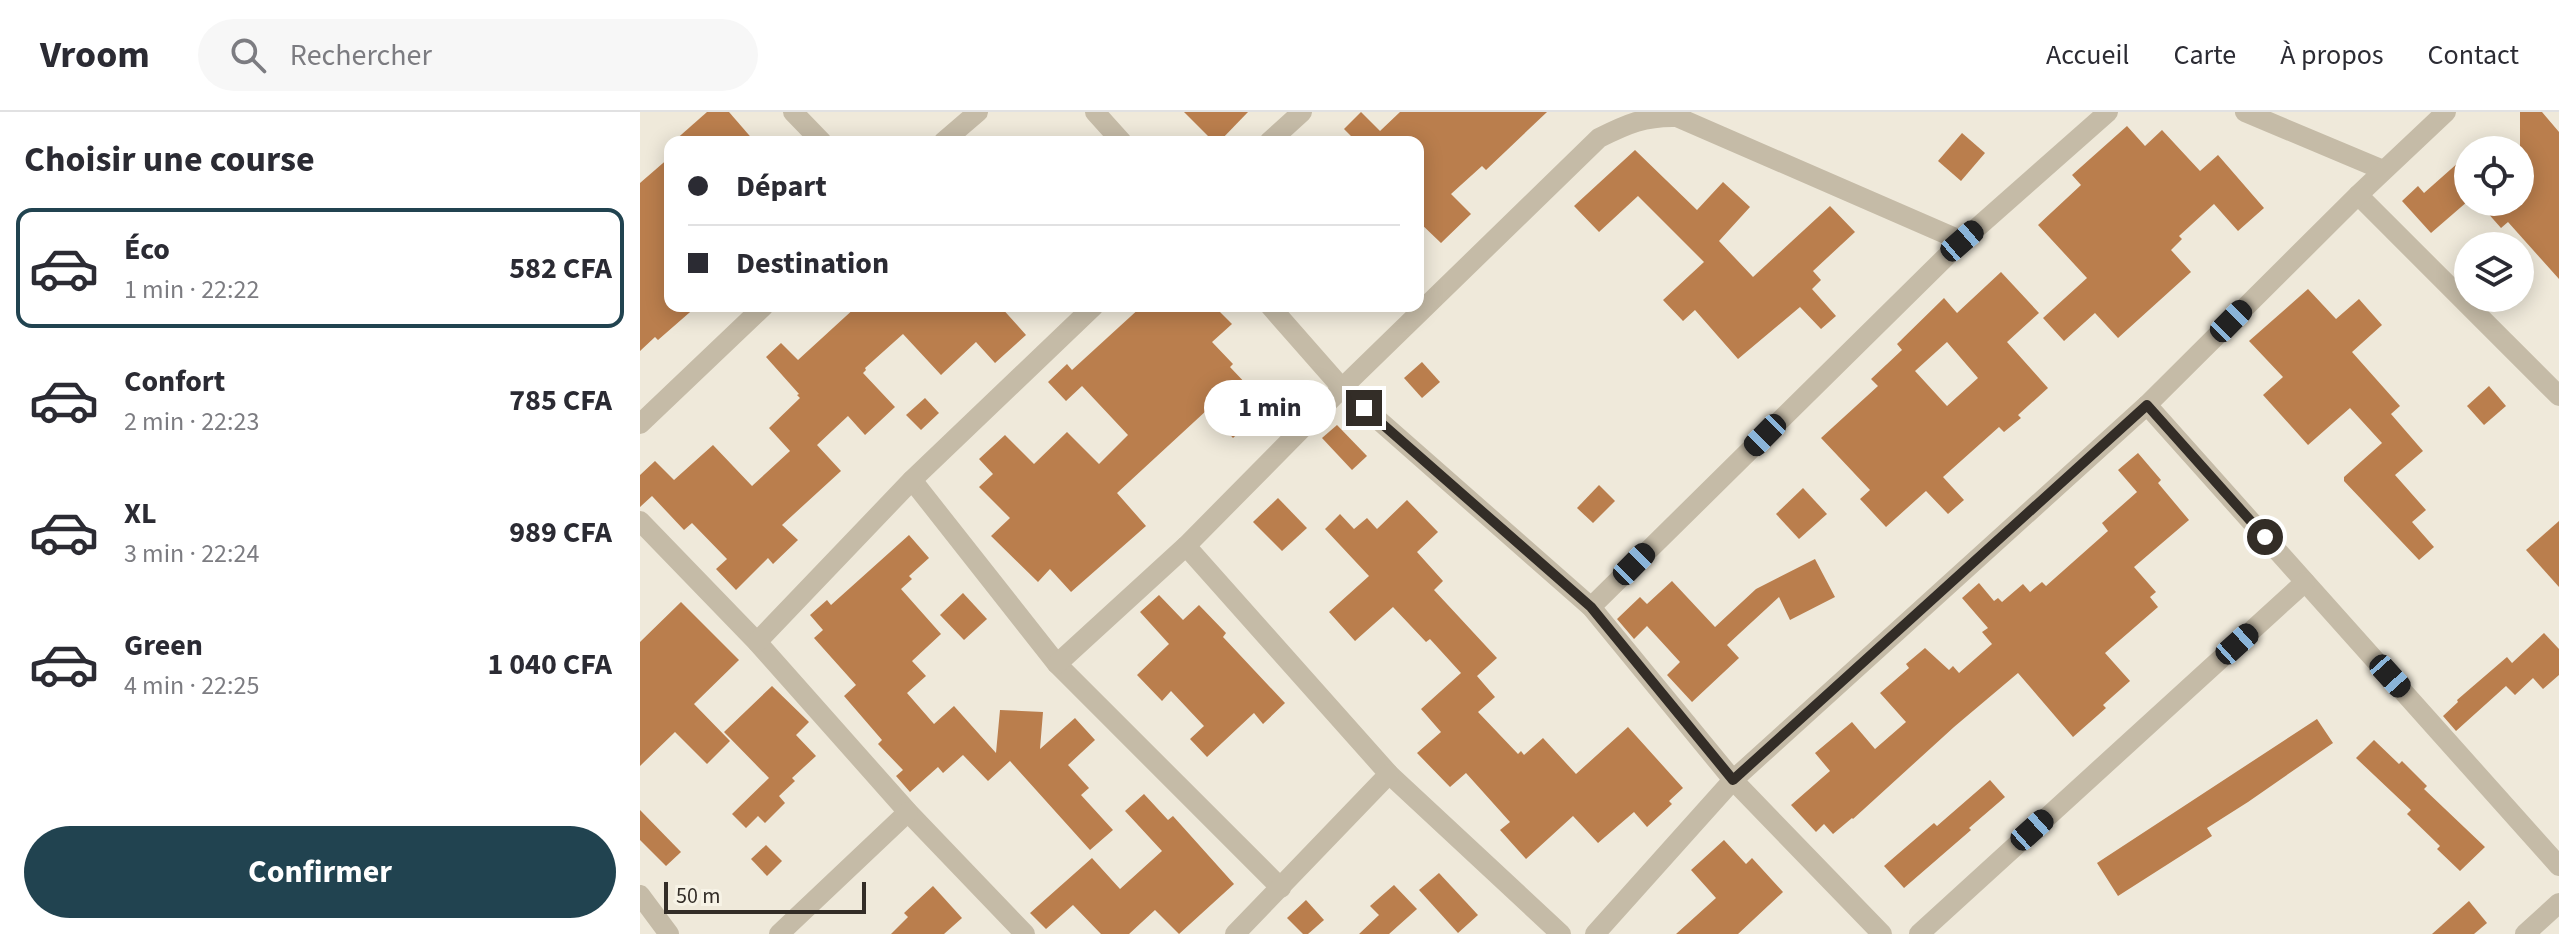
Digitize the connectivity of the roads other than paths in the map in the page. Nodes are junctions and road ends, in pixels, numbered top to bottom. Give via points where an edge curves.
1 (793, 112) edge
2 (978, 112) edge
3 (1095, 112) edge
4 (1302, 112) edge
5 (2108, 112) edge
6 (2245, 112) edge
7 (2446, 112) edge
8 (1678, 114) edge
9 (816, 136) edge
10 (950, 136) edge
11 (1117, 136) edge
12 (1276, 136) edge
13 (2383, 170) junction
14 (2358, 195) junction
15 (1962, 241) junction
16 (1424, 308) edge
17 (758, 312) edge
18 (1088, 312) edge
19 (1275, 312) edge
20 (1420, 312) edge
21 (1342, 388) junction
22 (2559, 396) edge
23 (2147, 405) junction
24 (640, 424) edge
25 (912, 480) junction
26 (640, 521) edge
27 (1186, 546) junction
28 (2305, 582) junction
29 (1591, 607) junction
30 (757, 642) junction
31 (1057, 664) junction
32 (1389, 774) junction
33 (1733, 780) junction
34 (908, 812) junction
35 (2559, 866) edge
36 (1281, 888) junction
37 (640, 895) edge
38 (2559, 903) edge
39 (669, 934) edge
40 (779, 934) edge
41 (1025, 934) edge
42 (1235, 934) edge
43 (1561, 934) edge
44 (1595, 934) edge
45 (1882, 934) edge
46 (1919, 934) edge
47 (2525, 934) edge

1 - 9 street
2 - 10 street
3 - 11 street
4 - 12 street
5 - 15 street
6 - 13 street
7 - 13 street
8 - 15 street
8 - 16 street via 1629,123 1599,138
13 - 14 street
14 - 22 street
14 - 23 street
15 - 29 street
17 - 24 street
18 - 25 street
19 - 21 street
20 - 21 street
21 - 27 street
21 - 29 street
23 - 28 street
23 - 33 street
25 - 30 street
25 - 31 street
26 - 30 street
27 - 31 street
27 - 32 street
28 - 35 street
28 - 46 street
29 - 33 street
30 - 34 street
31 - 36 street
32 - 36 street
32 - 43 street
33 - 44 street
33 - 45 street
34 - 40 street
34 - 41 street
36 - 42 street
37 - 39 street
38 - 47 street

